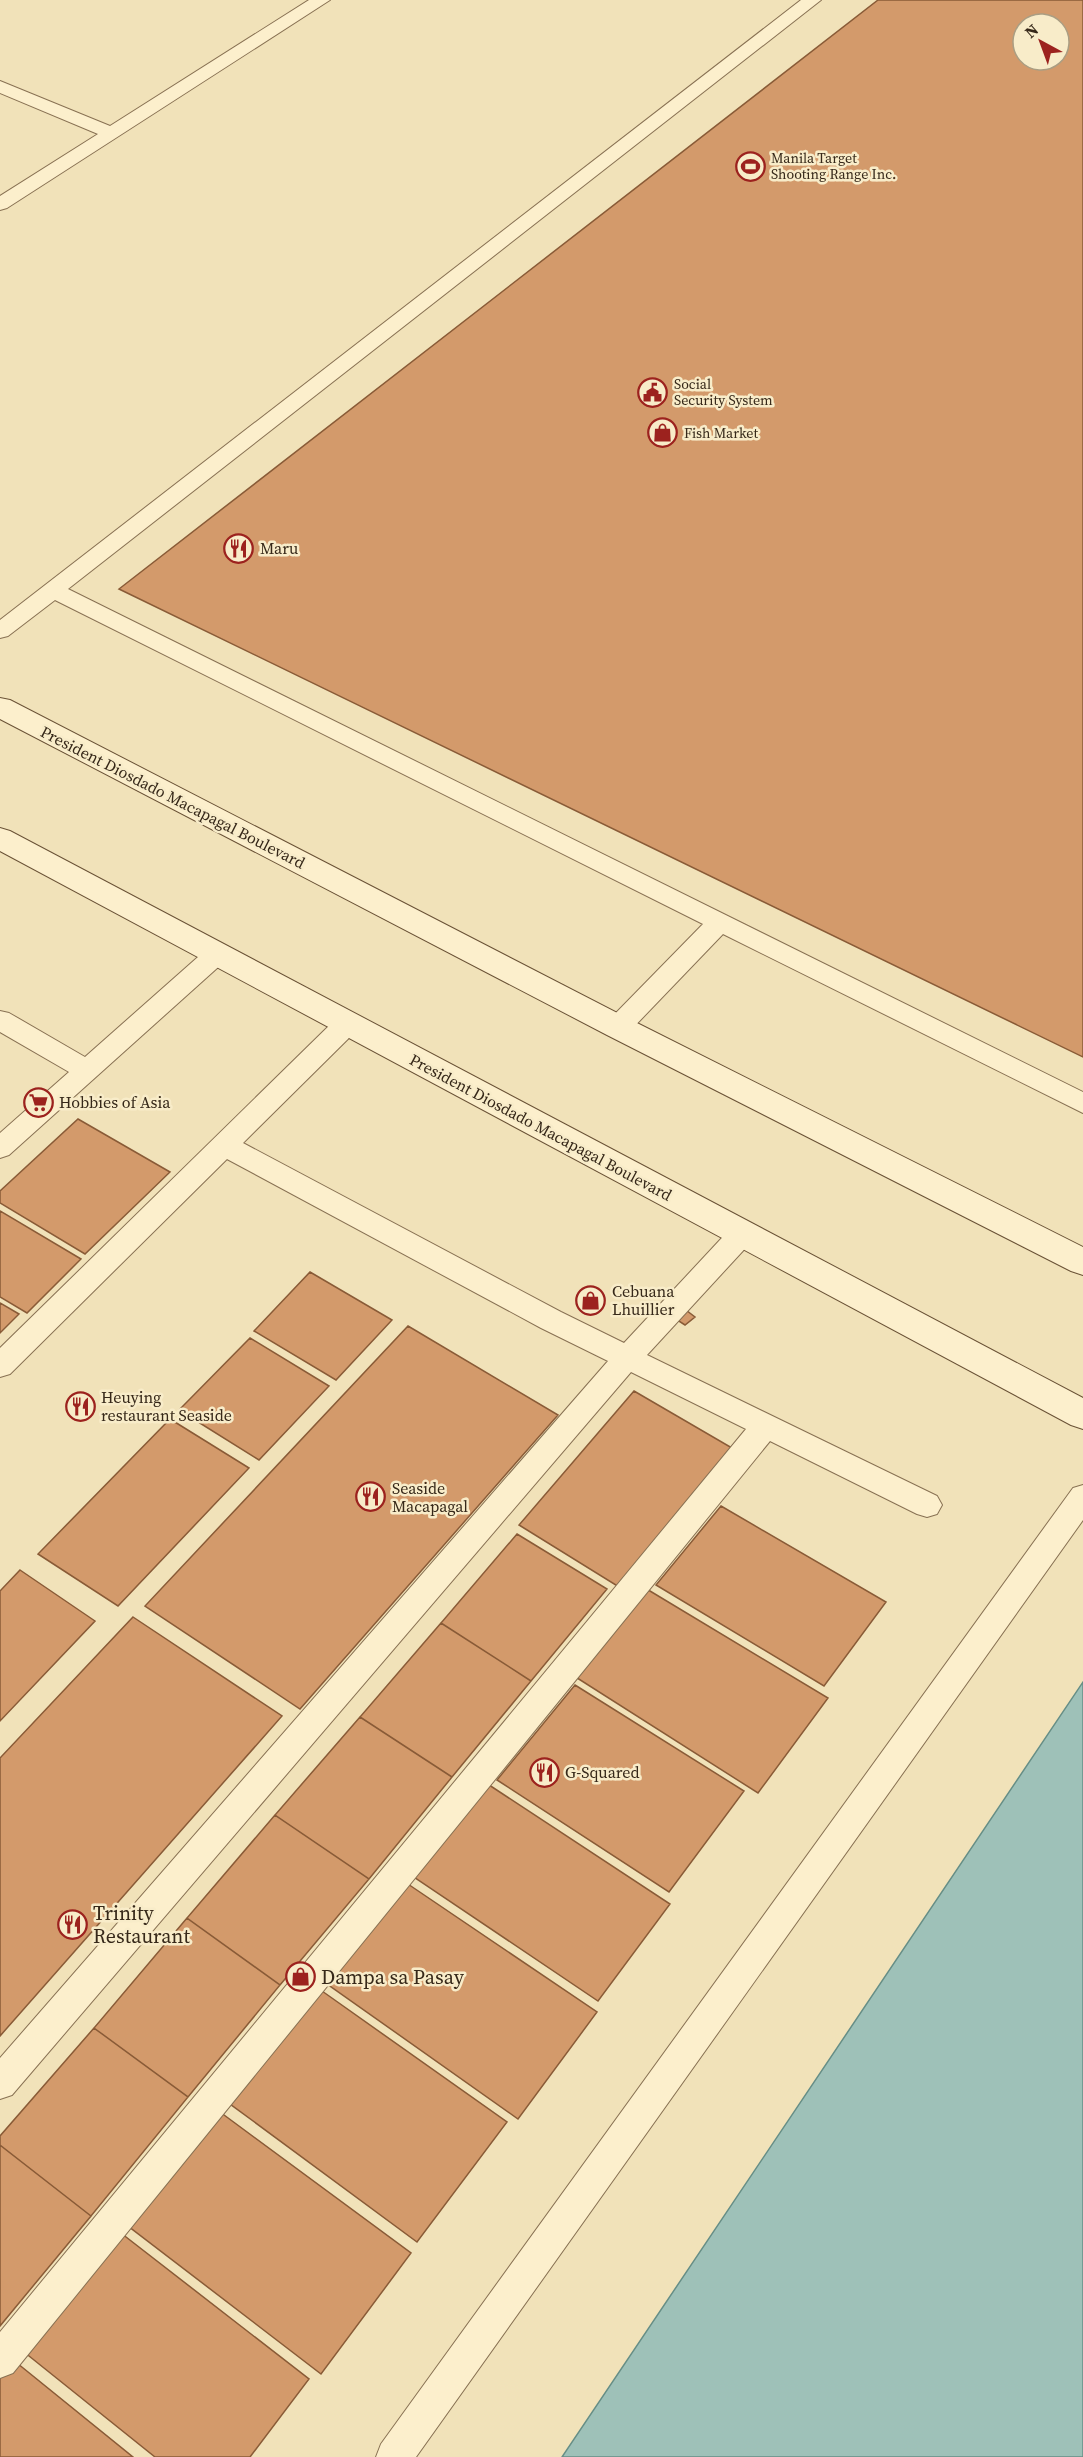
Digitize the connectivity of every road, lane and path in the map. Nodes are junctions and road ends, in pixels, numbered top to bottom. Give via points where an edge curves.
1 (321, 0) edge
2 (812, 0) edge
3 (0, 86) edge
4 (111, 133) junction
5 (0, 204) edge
6 (53, 590) junction
7 (0, 631) edge
8 (0, 707) edge
9 (0, 838) edge
10 (720, 922) junction
11 (216, 955) junction
12 (0, 1020) edge
13 (347, 1024) junction
14 (618, 1028) junction
15 (87, 1070) junction
16 (1083, 1103) edge
17 (224, 1145) junction
18 (0, 1148) edge
19 (742, 1234) junction
20 (1083, 1262) edge
21 (627, 1358) junction
22 (0, 1366) edge
23 (1083, 1415) edge
24 (766, 1425) junction
25 (1083, 1497) edge
26 (927, 1505) dead end
27 (0, 2083) edge
28 (0, 2360) edge
29 (394, 2457) edge

1 - 4 lane
2 - 6 lane
3 - 4 lane
4 - 5 lane
6 - 7 lane
6 - 10 lane
8 - 14 main road, President Diosdado Macapagal Boulevard
9 - 11 main road, President Diosdado Macapagal Boulevard
10 - 14 lane
10 - 16 lane
11 - 13 main road, President Diosdado Macapagal Boulevard
11 - 15 lane
12 - 15 lane
13 - 17 lane
13 - 19 main road, President Diosdado Macapagal Boulevard
14 - 20 main road, President Diosdado Macapagal Boulevard
15 - 18 lane
17 - 21 lane
17 - 22 lane
19 - 21 lane
19 - 23 main road, President Diosdado Macapagal Boulevard
21 - 24 lane
21 - 27 lane
24 - 26 lane
24 - 28 lane
25 - 29 lane

